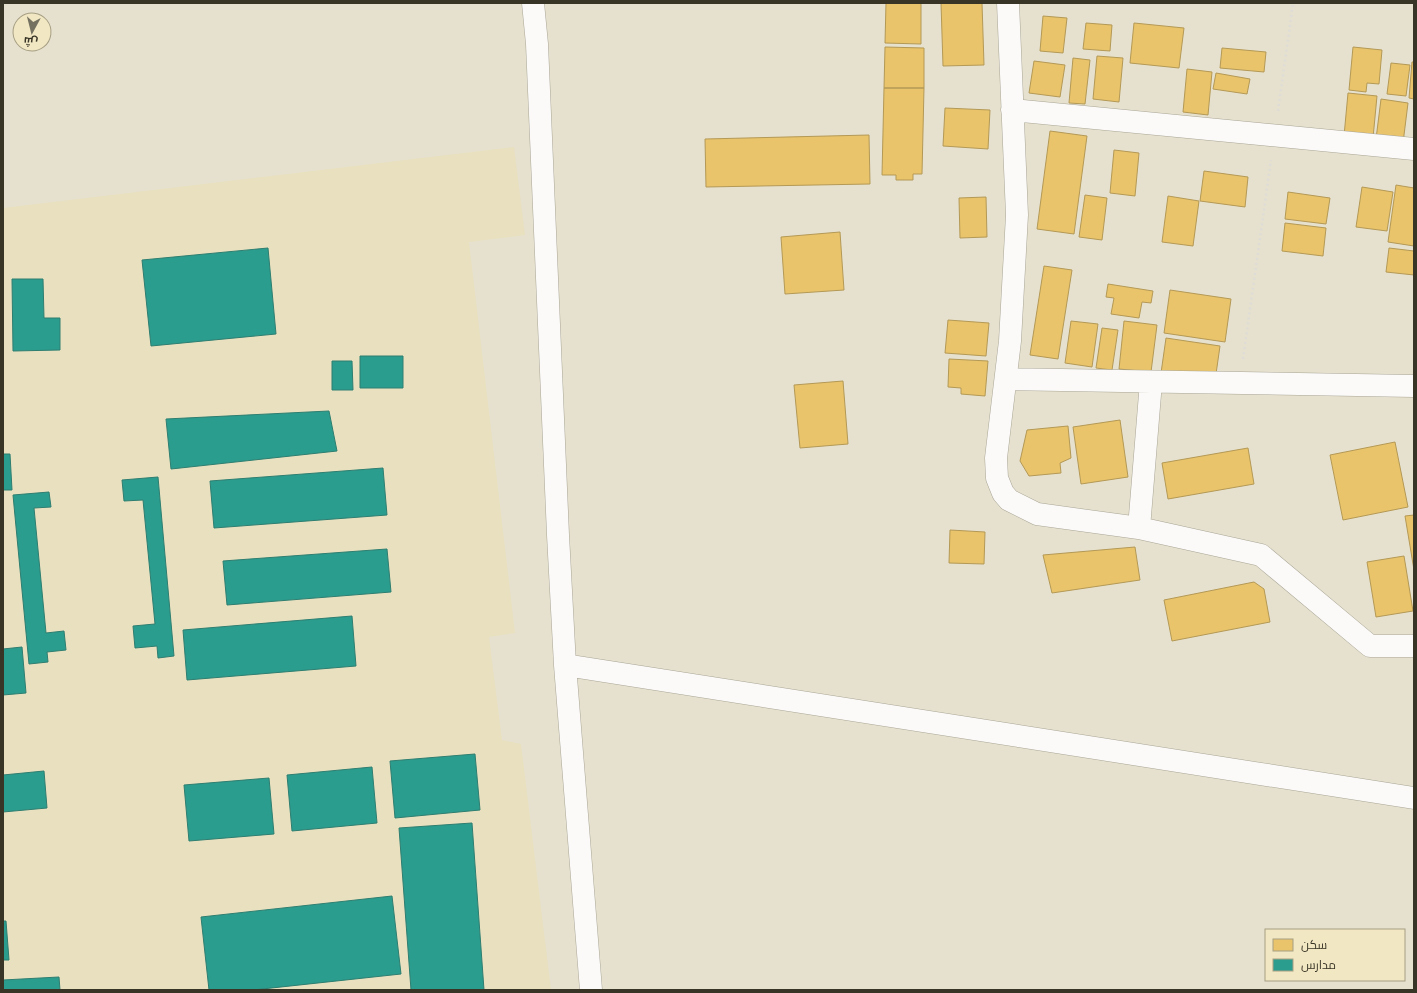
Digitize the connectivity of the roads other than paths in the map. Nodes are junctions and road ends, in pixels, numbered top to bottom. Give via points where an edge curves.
1 (533, 3) edge
2 (1008, 3) edge
3 (1012, 110) junction
4 (1414, 149) edge
5 (1006, 379) junction
6 (1151, 382) junction
7 (1414, 386) edge
8 (1139, 528) junction
9 (1414, 646) edge
10 (565, 665) junction
11 (1414, 798) edge
12 (591, 990) edge

1 - 10 street via 537,44
2 - 3 street
3 - 4 street
3 - 5 street via 1017,215
5 - 6 street
5 - 8 street via 996,465 997,478 1009,500 1037,514
6 - 7 street
6 - 8 street
8 - 9 street via 1261,555 1370,646
10 - 11 street
10 - 12 street

